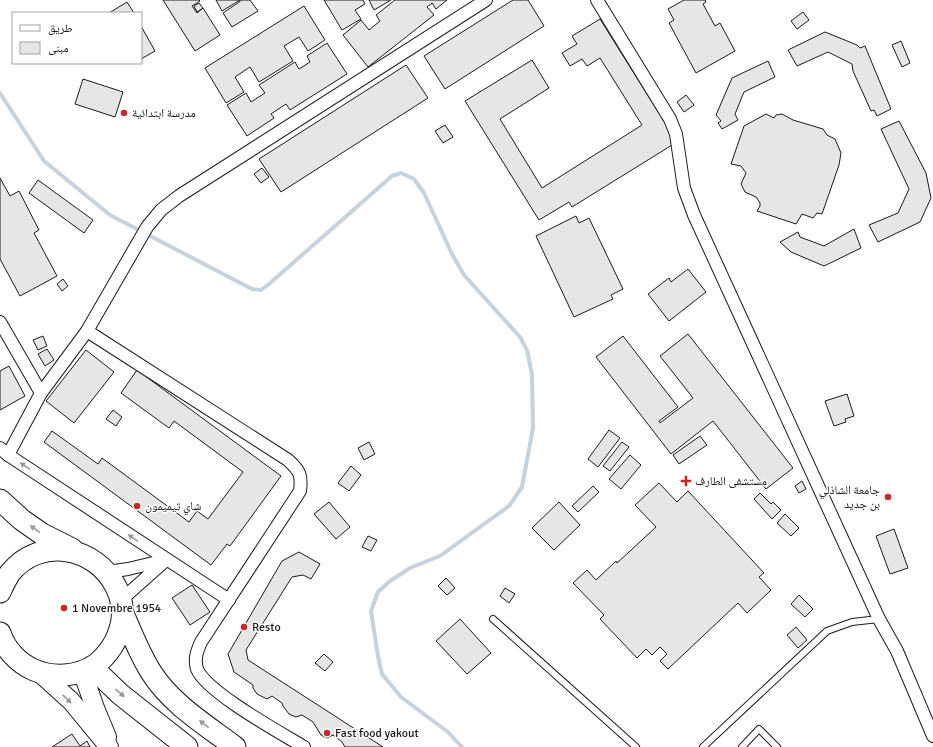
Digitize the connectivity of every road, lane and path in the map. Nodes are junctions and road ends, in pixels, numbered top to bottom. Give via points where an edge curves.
1 (486, 0) edge
2 (597, 0) edge
3 (0, 322) edge
4 (87, 331) junction
5 (42, 393) junction
6 (4, 452) edge
7 (0, 500) edge
8 (81, 554) junction
9 (166, 560) junction
10 (107, 572) junction
11 (0, 592) edge
12 (229, 600) junction
13 (122, 606) junction
14 (493, 619) dead end
15 (879, 619) junction
16 (0, 634) edge
17 (87, 669) junction
18 (39, 672) junction
19 (933, 736) edge
20 (706, 746) edge
21 (110, 747) edge
22 (187, 747) edge
23 (235, 747) edge
24 (304, 747) edge
25 (636, 747) edge
26 (742, 747) edge
27 (777, 747) edge

1 - 4 street via 161,210 147,227
2 - 15 street via 670,119 676,134 684,188 694,215
3 - 5 street
4 - 5 street
4 - 12 street via 288,460 298,469 301,477 300,491
5 - 6 street
9 -> 6 street
8 -> 7 highway via 42,534
8 - 10 highway via 92,559
8 - 11 highway via 60,550 28,558 11,572
9 - 10 street
9 - 12 street
9 - 13 street
10 - 13 highway via 118,590
12 - 24 street via 201,642 195,656 197,669 218,694
13 - 17 highway via 120,628 114,643 108,652
23 -> 13 highway via 172,698 136,647
14 - 25 lane
15 - 19 street via 896,651
15 - 20 lane via 852,622 827,631
16 - 18 highway via 6,646 20,662
17 - 18 highway via 61,676
17 - 21 main road via 95,708
17 -> 22 highway
18 -> 21 main road via 71,701
26 - 27 lane via 759,729

